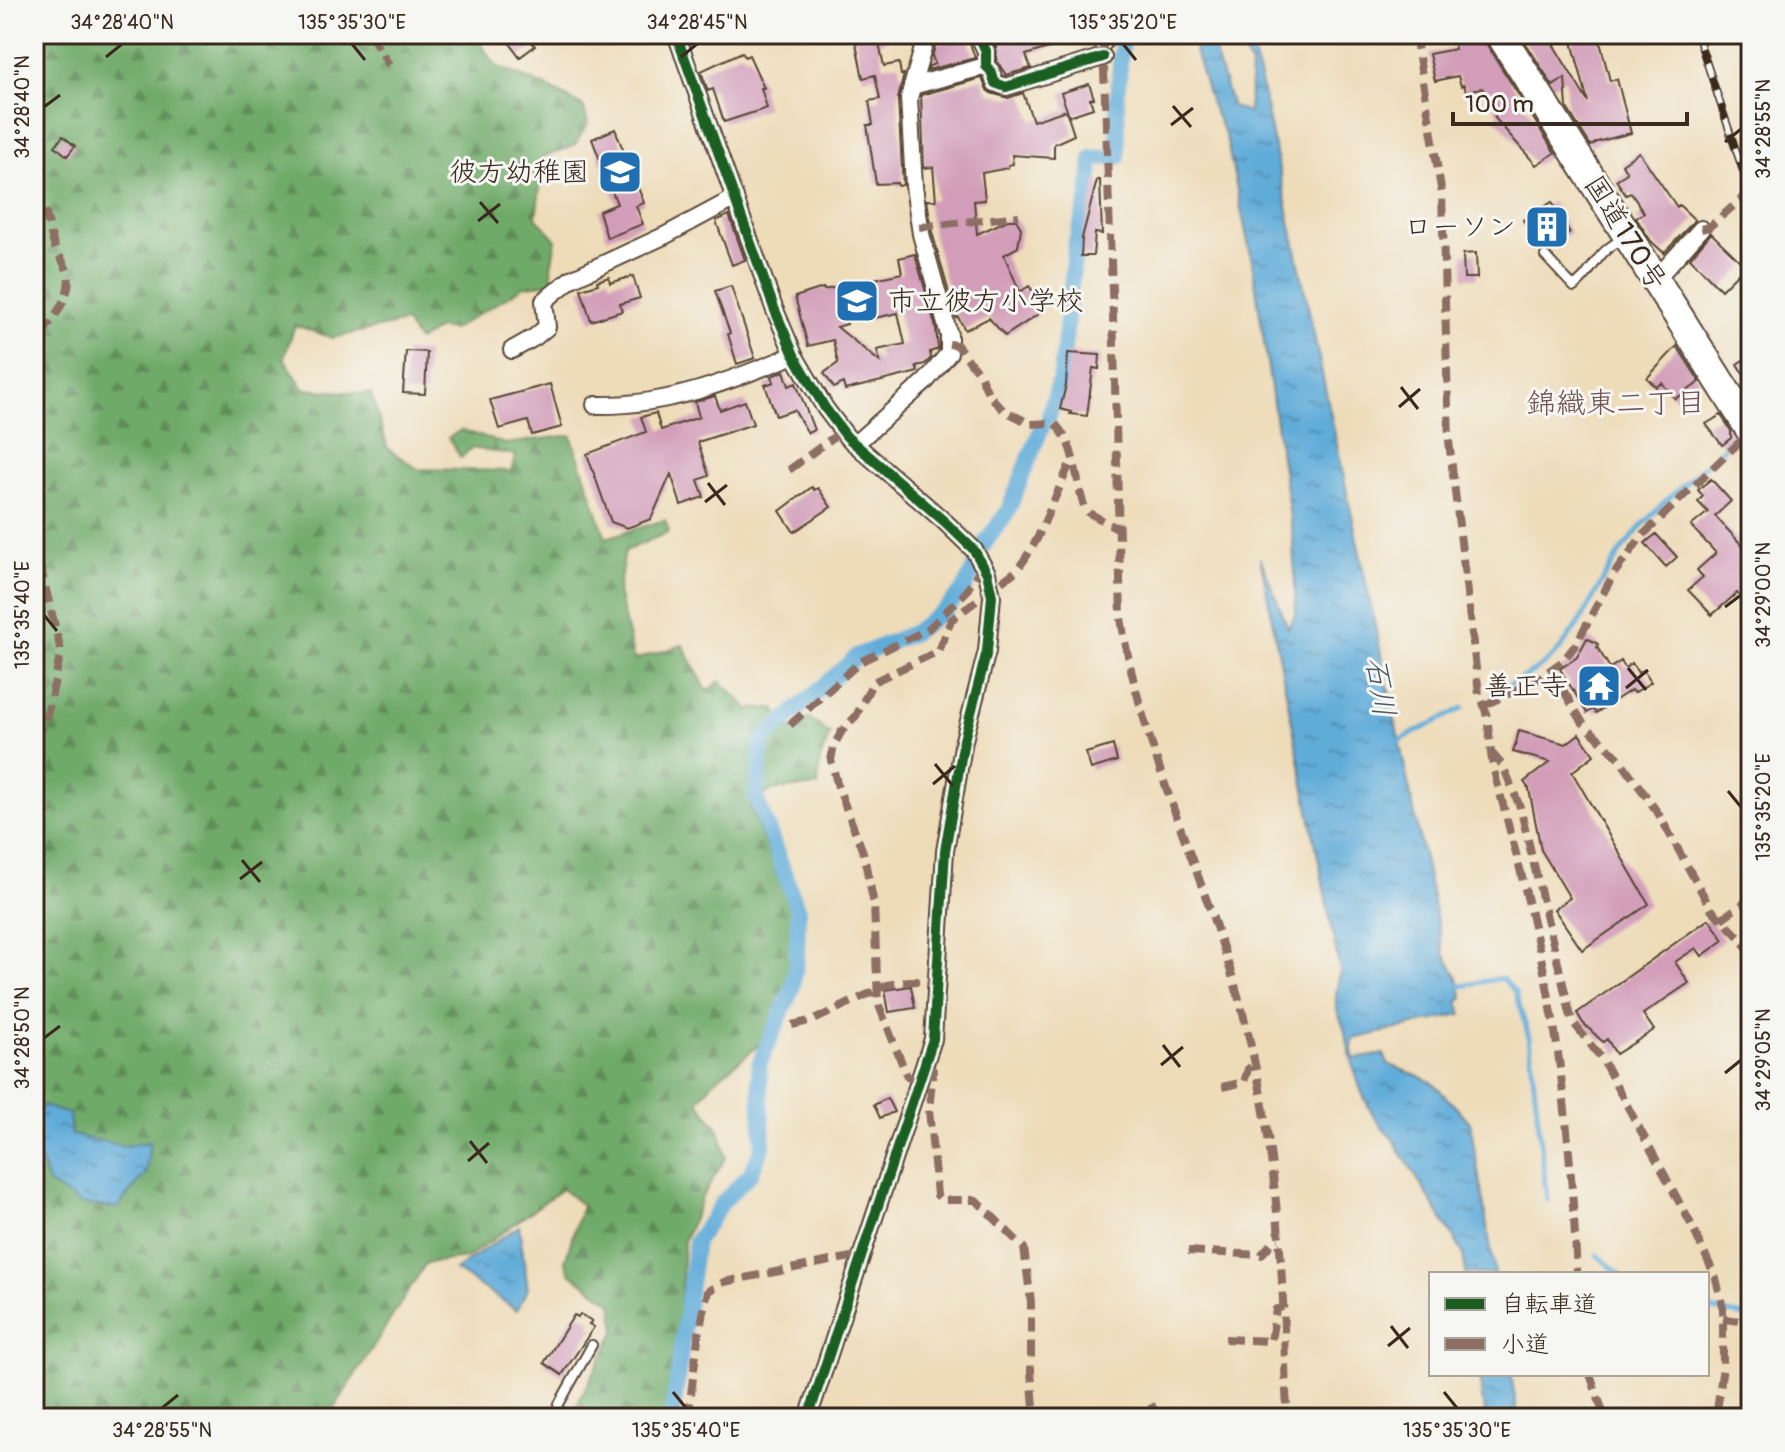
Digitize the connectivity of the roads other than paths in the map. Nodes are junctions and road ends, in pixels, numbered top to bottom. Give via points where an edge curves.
1 (676, 34) edge
2 (927, 34) edge
3 (1500, 34) edge
4 (982, 35) edge
5 (1103, 45) edge
6 (986, 66) junction
7 (912, 86) junction
8 (735, 198) junction
9 (1701, 229) dead end
10 (1628, 237) junction
11 (1545, 256) dead end
12 (1655, 280) junction
13 (512, 350) dead end
14 (794, 355) junction
15 (595, 405) dead end
16 (1751, 431) edge
17 (855, 444) junction
18 (592, 1345) dead end
19 (555, 1418) edge
20 (808, 1418) edge

1 - 8 street
2 - 7 street
3 - 10 highway, 国道170号
4 - 6 street
5 - 6 street via 1006,87 995,83
6 - 7 street
7 - 17 street via 916,213 949,335 949,353 926,381
8 - 13 street via 571,279 544,301 547,327
8 - 14 street
9 - 12 street
10 - 11 lane via 1599,254 1574,287
10 - 12 highway, 国道170号
12 - 16 highway, 国道170号
14 - 15 street via 689,393 632,405
14 - 17 street via 825,408
17 - 20 street via 974,550 987,573 991,617 949,824 933,1039
18 - 19 lane

